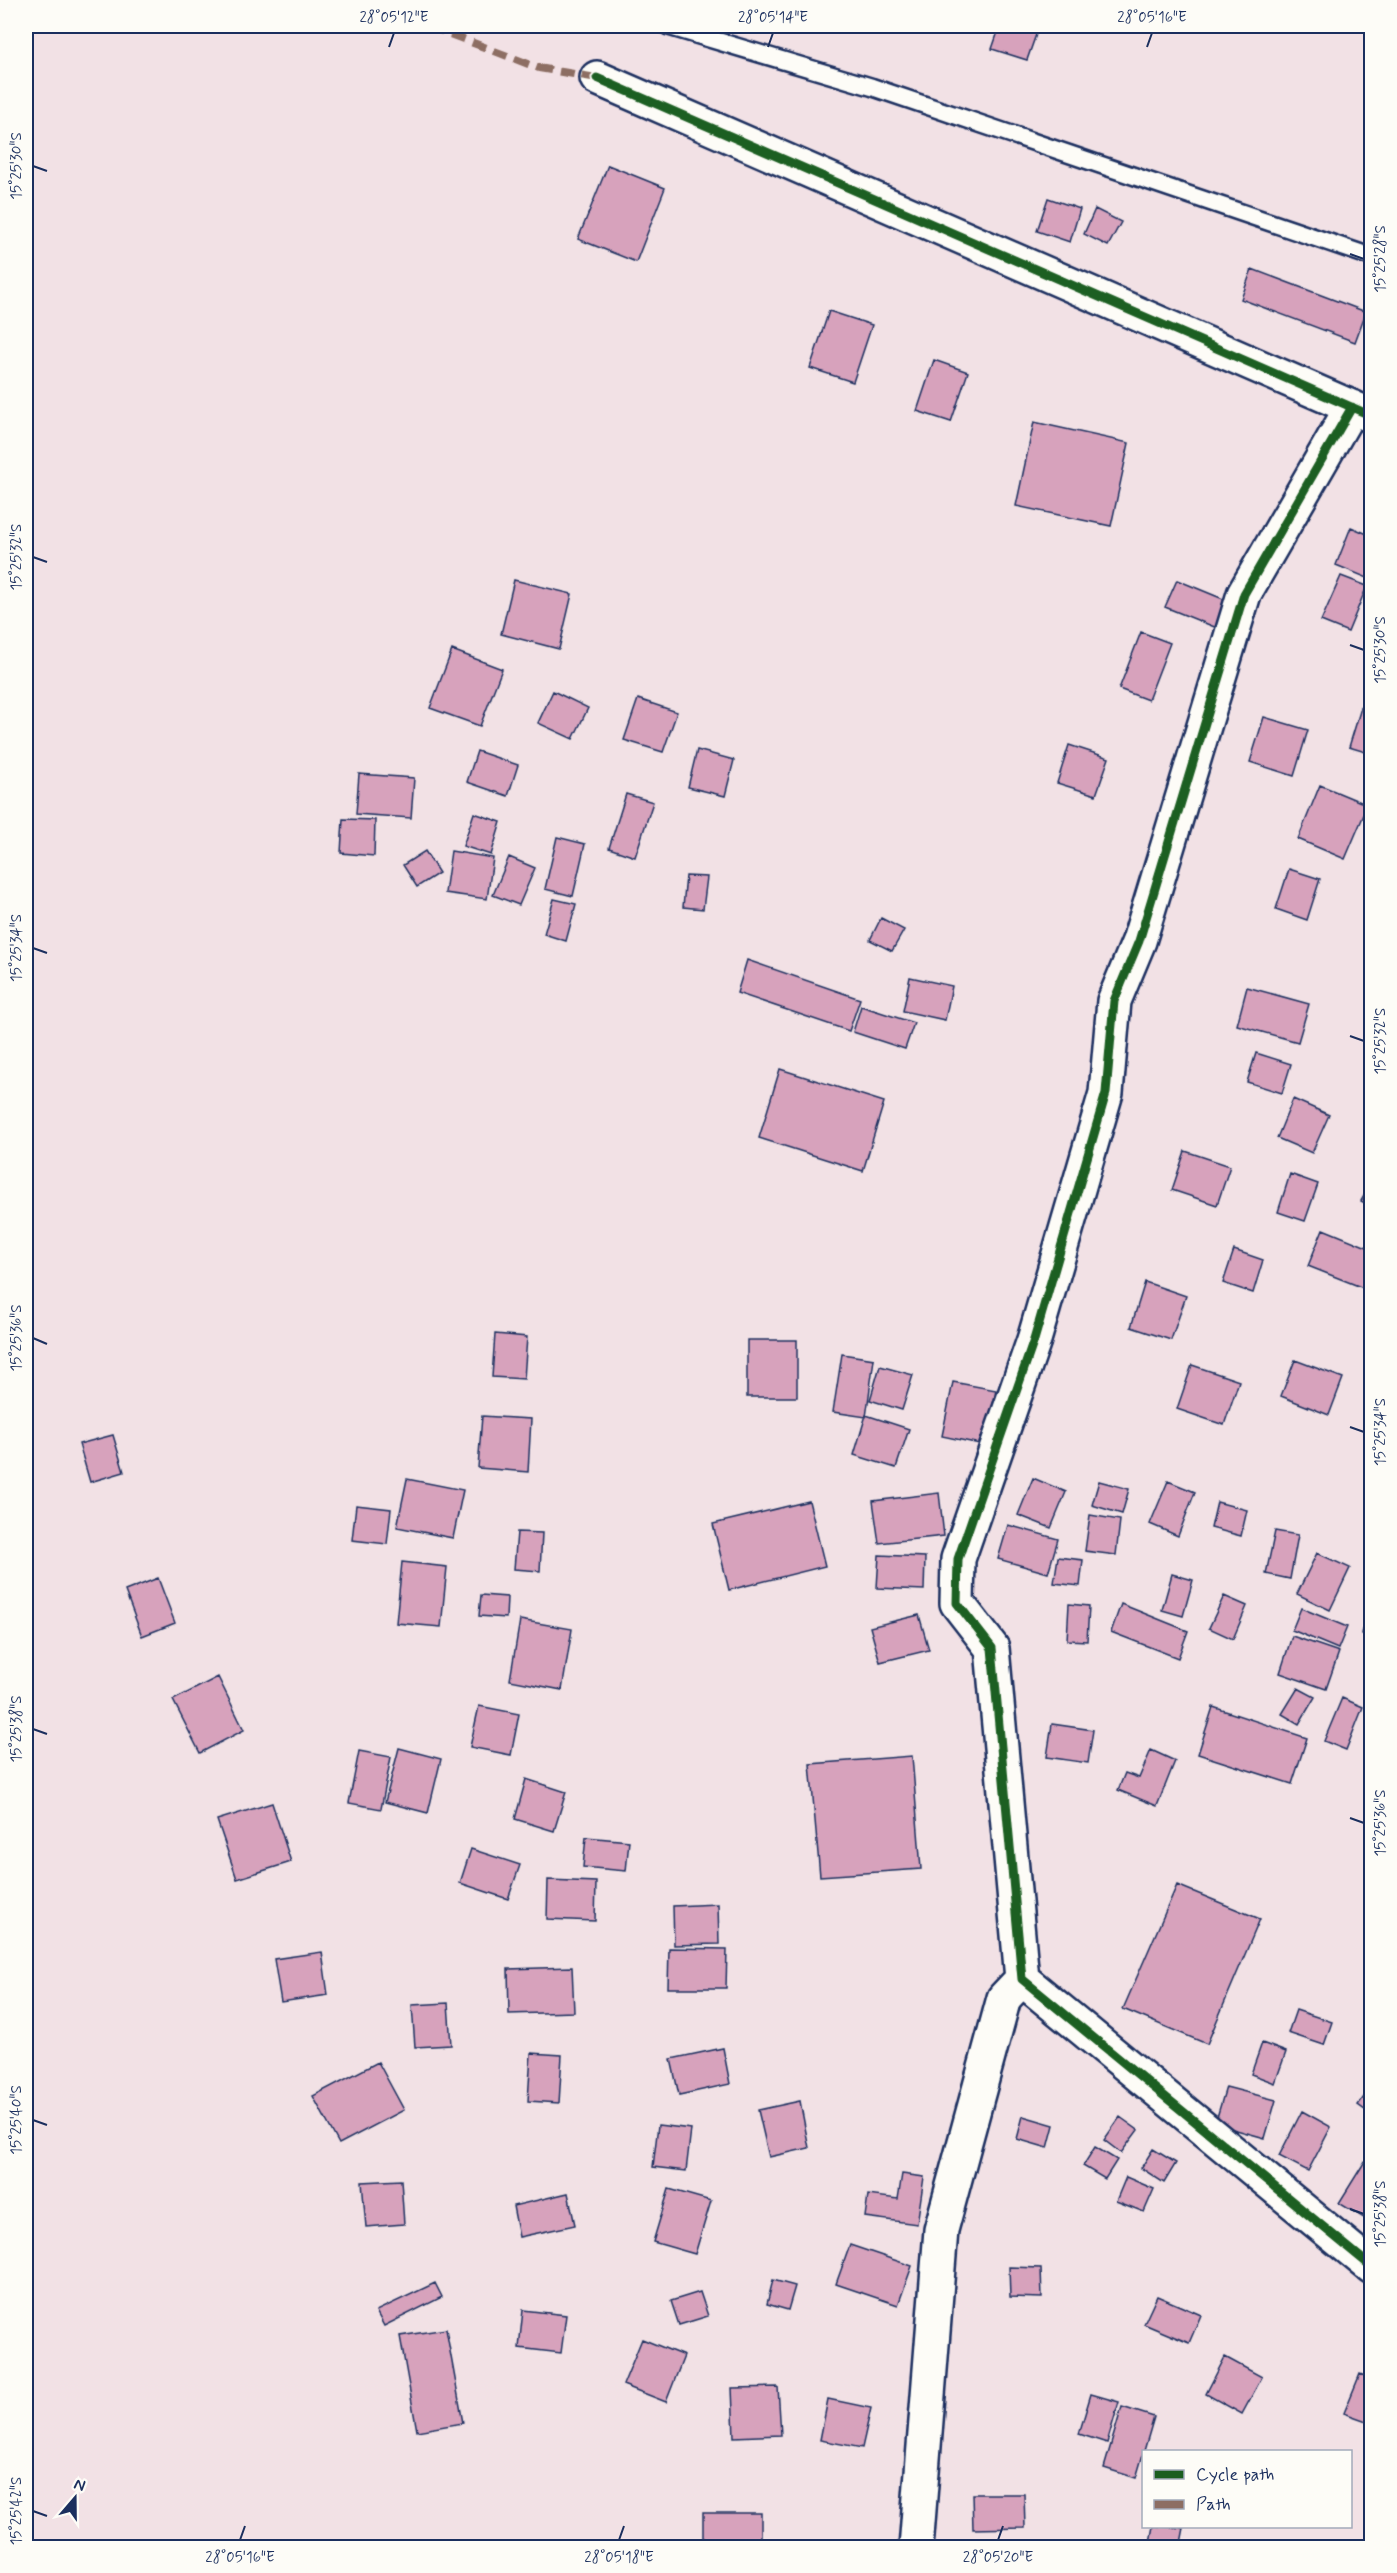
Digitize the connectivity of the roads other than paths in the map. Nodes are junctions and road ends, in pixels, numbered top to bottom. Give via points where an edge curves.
1 (667, 26) edge
2 (597, 78) dead end
3 (1371, 258) edge
4 (1362, 412) edge
5 (1022, 1979) junction
6 (1371, 2267) edge
7 (916, 2547) edge

1 - 3 lane via 872,87
2 - 4 street
4 - 5 street via 1244,594 1139,941 1114,1001 1106,1093 1034,1340 958,1559 957,1603 992,1648
5 - 6 street
5 - 7 street via 1004,1998 941,2230

